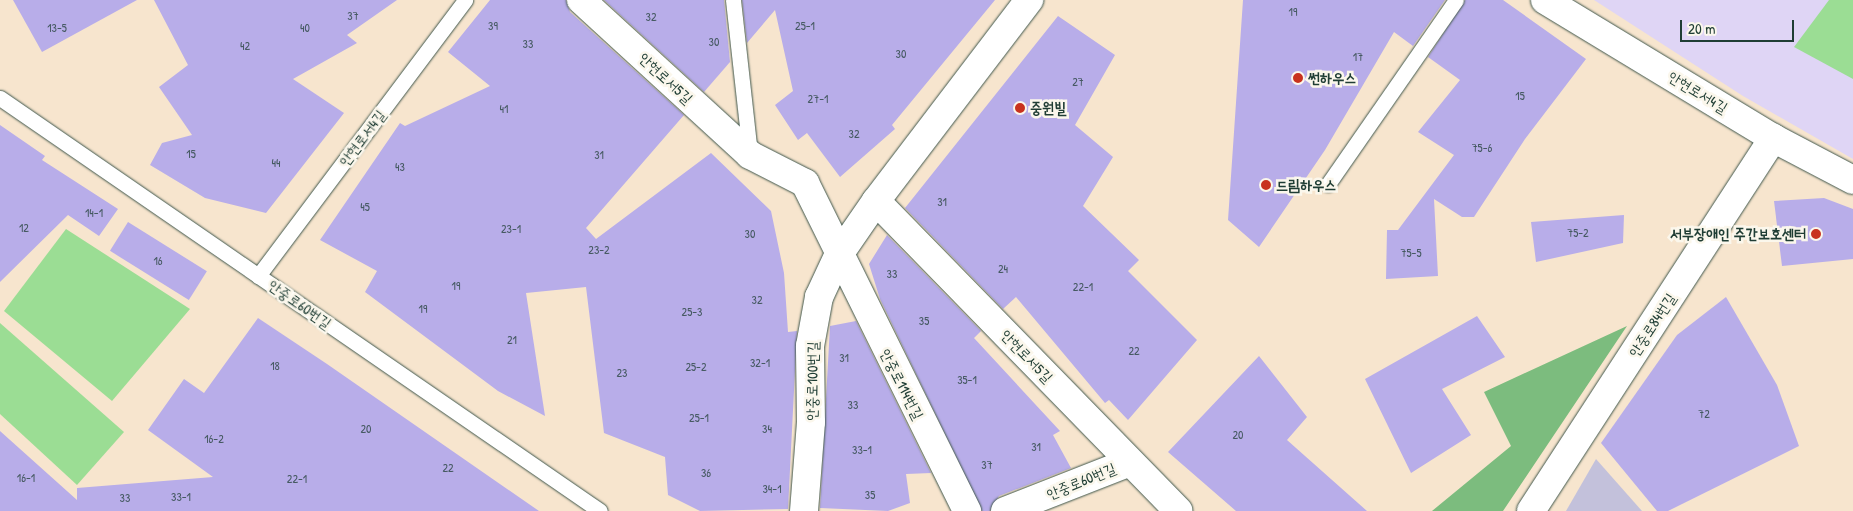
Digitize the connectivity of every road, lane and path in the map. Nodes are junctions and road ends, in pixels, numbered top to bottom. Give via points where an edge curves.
1 (465, 0) edge
2 (581, 0) edge
3 (733, 0) edge
4 (1029, 0) edge
5 (1456, 0) edge
6 (1544, 0) edge
7 (0, 98) edge
8 (1773, 138) junction
9 (750, 155) junction
10 (1853, 180) edge
11 (1328, 184) dead end
12 (876, 201) junction
13 (838, 256) junction
14 (258, 276) junction
15 (1130, 462) junction
16 (600, 511) edge
17 (804, 511) edge
18 (967, 511) edge
19 (1005, 511) edge
20 (1178, 511) edge
21 (1531, 511) edge

1 - 14 lane, 안현로서4길
2 - 9 street, 안현로서5길
3 - 9 lane
4 - 12 street
5 - 11 lane
6 - 8 street, 안현로서4길
7 - 14 lane, 안중로60번길
8 - 10 street, 안현로서4길
8 - 21 street, 안중로84번길
9 - 13 street, 안현로서5길 via 805,183
12 - 13 street, 안중로100번길
12 - 15 street, 안현로서5길
13 - 17 street, 안중로100번길 via 819,297 810,346 811,422
13 - 18 street, 안중로114번길
14 - 16 lane, 안중로60번길
15 - 19 street, 안중로60번길
15 - 20 street, 안현로서5길

